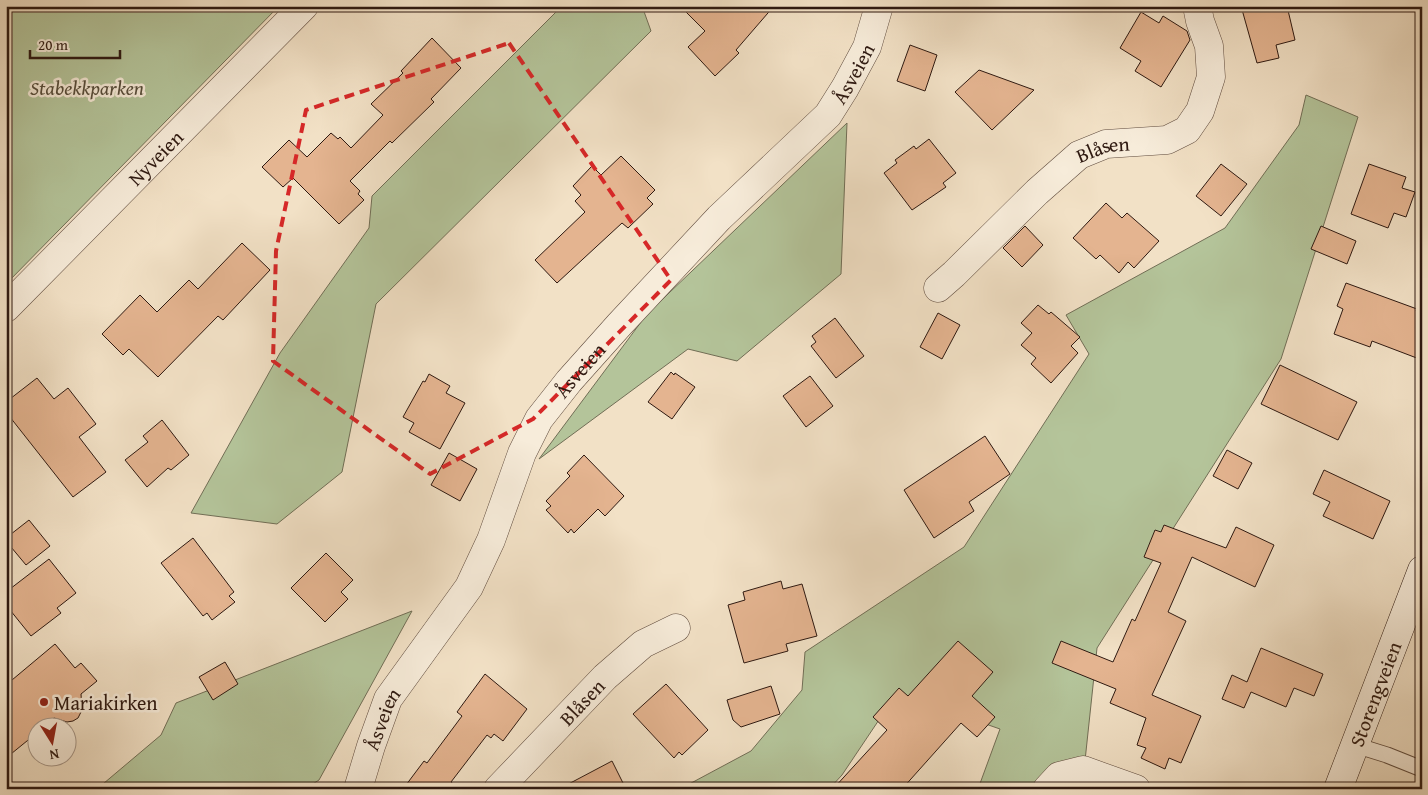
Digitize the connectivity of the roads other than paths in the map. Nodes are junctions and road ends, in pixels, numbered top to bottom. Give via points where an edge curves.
1 (304, 6) edge
2 (880, 6) edge
3 (1197, 6) edge
4 (938, 288) dead end
5 (6, 308) edge
6 (1422, 570) edge
7 (676, 628) dead end
8 (1355, 745) junction
9 (1422, 769) edge
10 (358, 789) edge
11 (498, 789) edge
12 (1047, 789) edge
13 (1136, 789) edge
14 (1338, 789) edge

1 - 5 street, Nyveien
2 - 10 street, Åsveien via 867,47 828,115 720,218 619,325 539,419 522,453 491,540 469,587 388,699
3 - 4 street, Blåsen via 1209,46 1211,77 1200,111 1187,130 1167,140 1106,144 1078,155
6 - 8 street, Storengveien
7 - 11 street, Blåsen via 643,644 605,678
8 - 9 lane
8 - 14 street, Storengveien
12 - 13 street via 1059,776 1083,770

